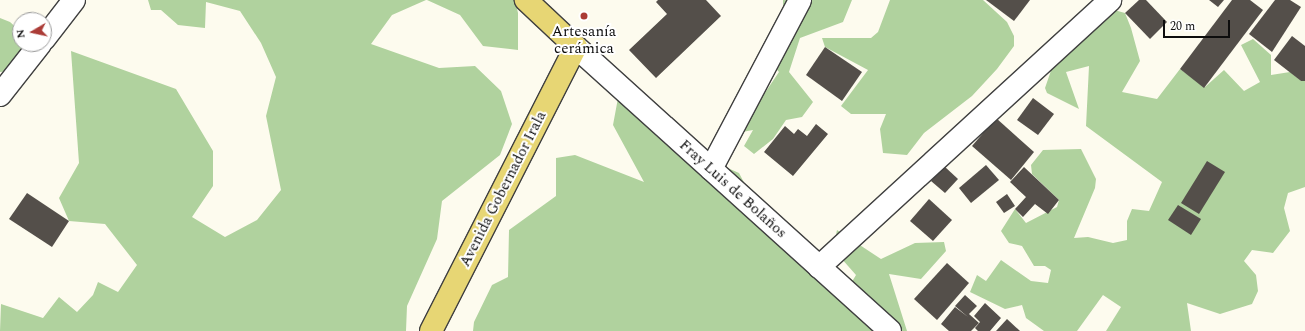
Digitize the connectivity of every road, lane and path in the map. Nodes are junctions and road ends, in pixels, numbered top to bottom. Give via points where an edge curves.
1 (74, 0) edge
2 (526, 0) edge
3 (800, 0) edge
4 (1110, 0) edge
5 (52, 29) edge
6 (576, 47) junction
7 (34, 52) edge
8 (0, 95) edge
9 (711, 169) junction
10 (819, 267) junction
11 (431, 331) edge
12 (890, 331) edge

1 - 5 street
2 - 6 main road
3 - 9 street
4 - 10 street
6 - 9 street, Fray Luis de Bolaños
6 - 11 main road, Avenida Gobernador Irala
7 - 8 street
9 - 10 street, Fray Luis de Bolaños
10 - 12 street, Fray Luis de Bolaños

